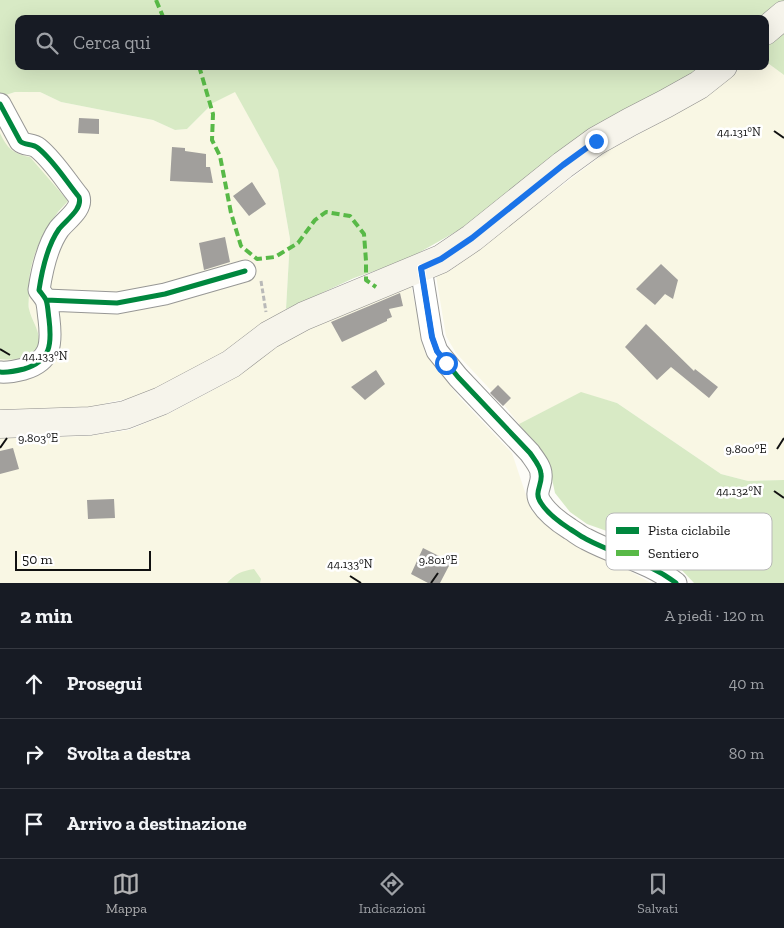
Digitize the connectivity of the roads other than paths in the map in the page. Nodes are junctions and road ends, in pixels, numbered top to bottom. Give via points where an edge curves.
1 (784, 16) edge
2 (769, 28) edge
3 (718, 70) edge
4 (0, 104) edge
5 (421, 268) junction
6 (253, 274) road end
7 (46, 300) junction
8 (0, 372) edge
9 (0, 424) edge
10 (606, 547) edge
11 (657, 570) edge
12 (676, 583) edge

1 - 2 main road
3 - 5 main road via 700,85 596,141 472,238
4 - 7 street via 22,144 38,148 81,202 59,230 48,253 39,290
5 - 9 main road via 304,316 269,335 231,364 162,401 125,415 90,421
5 - 10 street via 437,351 538,464 542,474 537,496 540,503 559,522
6 - 7 street via 117,303
7 - 8 street via 51,334 48,352 32,366
11 - 12 street

